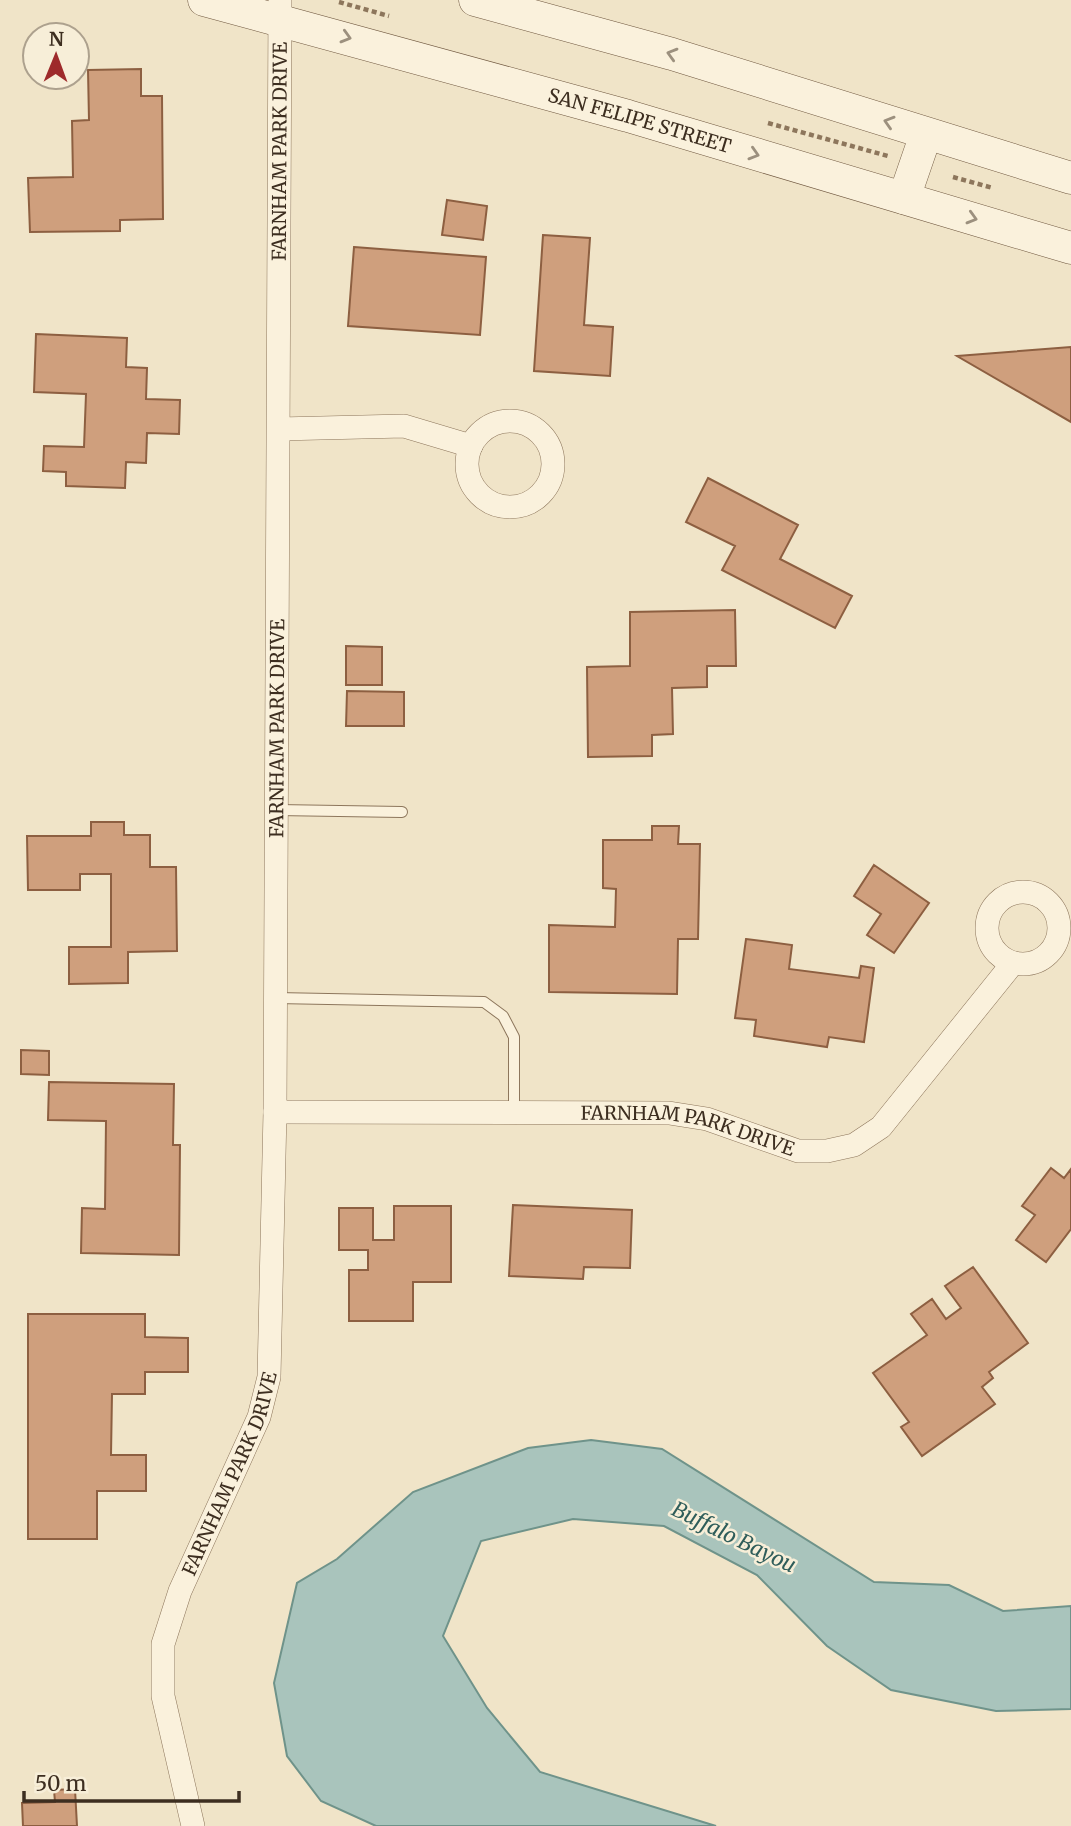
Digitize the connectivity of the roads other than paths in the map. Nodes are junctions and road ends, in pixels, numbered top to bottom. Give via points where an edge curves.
1 (204, 0) edge
2 (475, 0) edge
3 (280, 10) edge
4 (926, 134) junction
5 (1071, 178) edge
6 (904, 198) junction
7 (1071, 247) edge
8 (279, 429) junction
9 (471, 446) dead end
10 (277, 810) junction
11 (402, 812) dead end
12 (1013, 963) dead end
13 (276, 998) junction
14 (275, 1112) junction
15 (514, 1113) junction
16 (193, 1826) edge

1 - 3 main road, SAN FELIPE STREET
4 -> 2 main road via 672,54
3 -> 6 main road, SAN FELIPE STREET
3 - 8 street, FARNHAM PARK DRIVE
4 - 5 main road
4 - 6 main road
6 -> 7 main road, SAN FELIPE STREET
8 - 9 street via 404,426
8 - 10 street, FARNHAM PARK DRIVE
10 - 11 lane
10 - 13 street, FARNHAM PARK DRIVE
12 - 15 street, FARNHAM PARK DRIVE via 881,1127 854,1145 827,1151 798,1150 706,1119 669,1113
13 - 14 street, FARNHAM PARK DRIVE
13 - 15 lane via 484,1002 503,1016 514,1037
14 - 15 street, FARNHAM PARK DRIVE
14 - 16 street, FARNHAM PARK DRIVE via 269,1377 259,1416 180,1591 163,1644 163,1696

